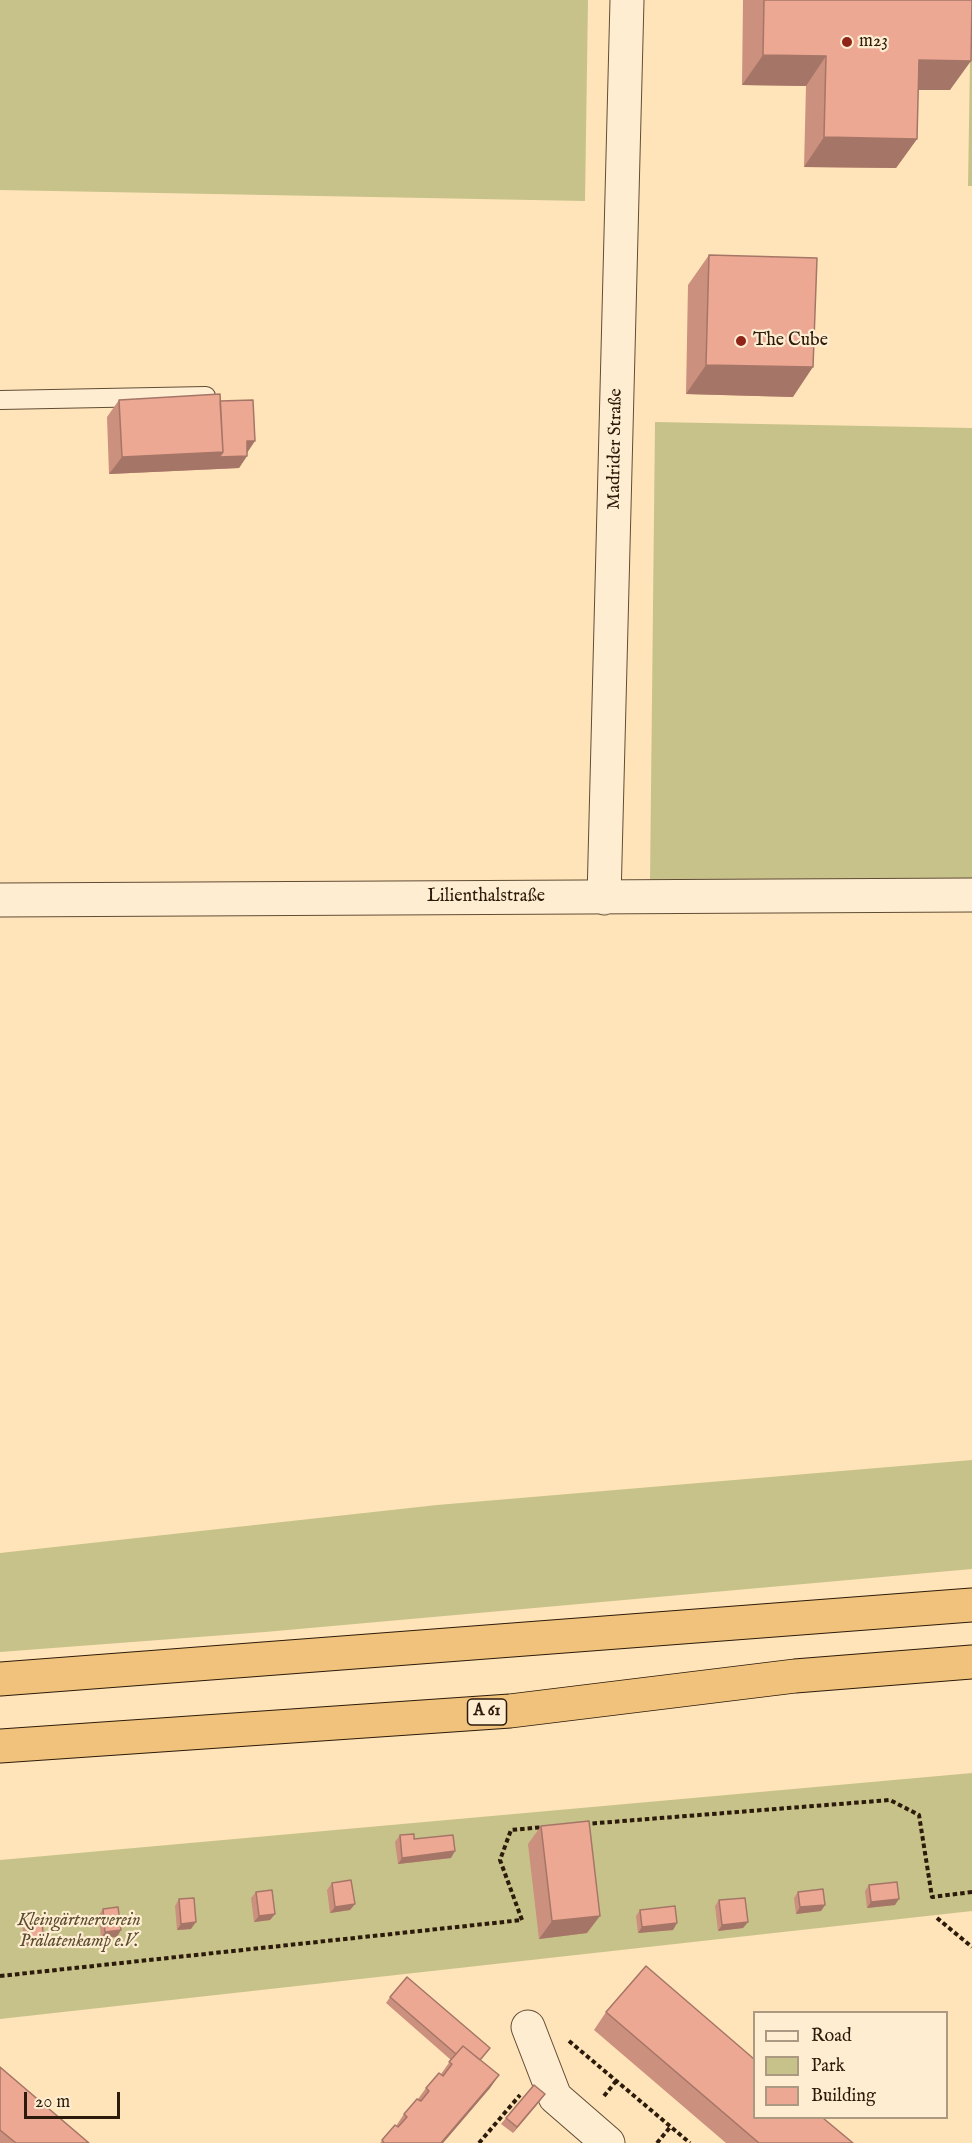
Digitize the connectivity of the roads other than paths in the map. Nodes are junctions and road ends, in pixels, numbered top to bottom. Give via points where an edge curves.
1 (627, 0) edge
2 (206, 396) edge
3 (0, 400) edge
4 (972, 895) edge
5 (604, 898) junction
6 (0, 900) edge
7 (972, 1605) edge
8 (972, 1662) edge
9 (0, 1679) edge
10 (0, 1746) edge
11 (528, 2027) road end
12 (608, 2143) edge

1 - 5 street, Madrider Straße
2 - 3 lane
4 - 5 street, Lilienthalstraße
5 - 6 street, Lilienthalstraße
7 - 9 highway
8 - 10 highway, A 61 via 795,1676 510,1711
11 - 12 street via 555,2097

